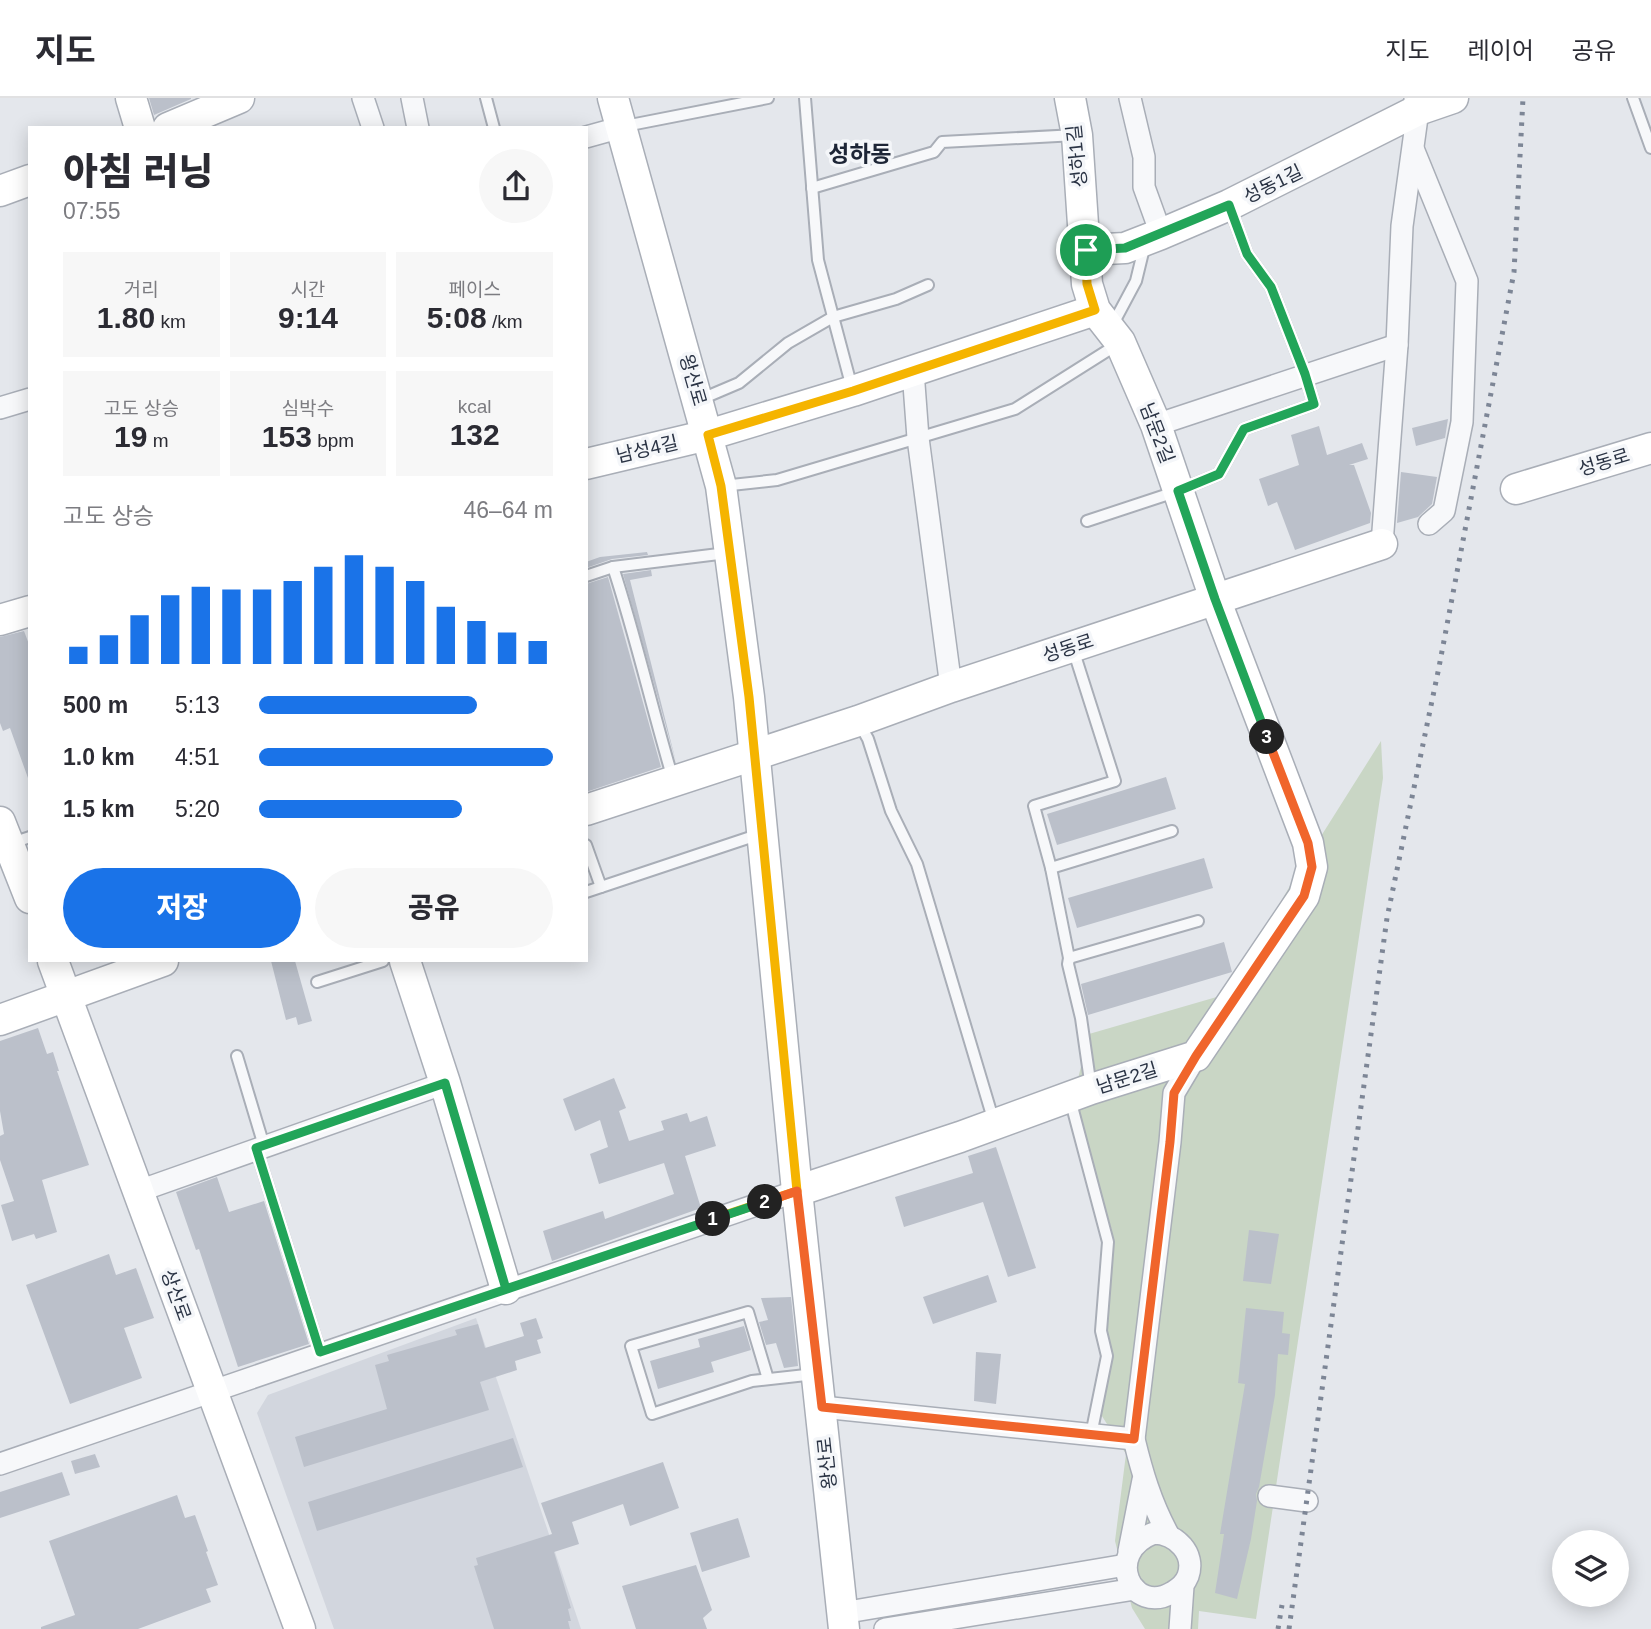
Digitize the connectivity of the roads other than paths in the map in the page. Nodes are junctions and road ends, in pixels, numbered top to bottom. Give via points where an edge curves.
1 (131, 98) edge
2 (239, 98) edge
3 (363, 98) edge
4 (412, 98) edge
5 (486, 98) edge
6 (613, 98) edge
7 (768, 98) edge
8 (805, 98) edge
9 (1070, 98) edge
10 (1130, 98) edge
11 (1453, 98) edge
12 (1633, 98) edge
13 (1416, 104) edge
14 (139, 126) edge
15 (173, 126) edge
16 (372, 126) edge
17 (418, 126) edge
18 (493, 126) edge
19 (622, 127) junction
20 (1077, 135) junction
21 (588, 136) edge
22 (1651, 148) edge
23 (1413, 149) junction
24 (28, 181) edge
25 (812, 188) junction
26 (0, 191) edge
27 (1229, 205) junction
28 (1154, 237) junction
29 (1086, 250) junction
30 (928, 285) dead end
31 (833, 317) junction
32 (1109, 327) junction
33 (1397, 345) junction
34 (913, 371) junction
35 (1305, 374) junction
36 (853, 391) junction
37 (28, 400) edge
38 (699, 400) junction
39 (0, 408) edge
40 (1156, 425) junction
41 (708, 435) junction
42 (918, 438) junction
43 (1651, 448) edge
44 (588, 464) edge
45 (721, 486) junction
46 (1516, 488) dead end
47 (1178, 491) junction
48 (1087, 521) dead end
49 (1429, 524) dead end
50 (1382, 544) joint
51 (730, 553) junction
52 (613, 567) junction
53 (588, 575) edge
54 (1215, 599) junction
55 (28, 612) edge
56 (0, 620) edge
57 (1072, 647) junction
58 (951, 687) junction
59 (858, 721) junction
60 (755, 754) junction
61 (674, 782) junction
62 (588, 805) edge
63 (1172, 831) dead end
64 (763, 832) junction
65 (13, 834) edge
66 (588, 851) edge
67 (1051, 868) junction
68 (26, 880) edge
69 (601, 887) junction
70 (588, 890) edge
71 (1198, 921) dead end
72 (1069, 958) junction
73 (53, 962) edge
74 (160, 962) edge
75 (380, 962) edge
76 (405, 962) edge
77 (317, 982) dead end
78 (67, 996) junction
79 (0, 1020) edge
80 (237, 1056) dead end
81 (1196, 1056) junction
82 (1154, 1070) junction
83 (445, 1083) junction
84 (1080, 1093) junction
85 (1174, 1093) junction
86 (995, 1125) junction
87 (260, 1147) junction
88 (139, 1191) junction
89 (797, 1191) junction
90 (506, 1289) junction
91 (320, 1352) junction
92 (818, 1373) junction
93 (768, 1379) junction
94 (211, 1392) junction
95 (822, 1407) junction
96 (1091, 1435) junction
97 (1134, 1439) junction
98 (0, 1464) edge
99 (1144, 1478) junction
100 (1269, 1496) dead end
101 (1307, 1500) dead end
102 (1168, 1534) junction
103 (1128, 1559) junction
104 (1183, 1586) junction
105 (1135, 1589) junction
106 (1161, 1597) junction
107 (843, 1621) edge
108 (1180, 1627) edge
109 (300, 1629) edge
110 (885, 1629) edge

1 - 14 street
2 - 15 street
3 - 16 street
4 - 17 street
5 - 18 lane
6 - 19 street, 왕산로
7 - 19 lane
8 - 25 lane
9 - 20 street, 성하1길
10 - 28 street via 1144,157 1144,187
11 - 13 street, 성동1길
12 - 22 lane
13 - 23 street
13 - 27 street, 성동1길
19 - 21 street
19 - 38 street, 왕산로
20 - 25 lane via 942,142 934,152
20 - 29 street, 성하1길
23 - 33 street via 1402,226
23 - 49 street via 1466,281 1462,422 1444,511
24 - 26 street
25 - 31 lane via 818,260
27 - 28 street, 성동1길
27 - 35 lane via 1247,254 1271,287
28 - 29 street, 성동1길 via 1125,248
28 - 32 lane via 1136,281
29 - 32 street, 성하1길 via 1087,284
30 - 31 lane
31 - 36 lane
31 - 38 lane via 788,343 739,383
32 - 34 street
32 - 40 street, 남문2길
32 - 42 lane via 1015,409
33 - 35 street
33 - 50 street
34 - 36 street
34 - 42 street
35 - 40 street
35 - 47 lane via 1314,404 1244,429 1219,474
36 - 41 street
37 - 39 street
38 - 41 street, 왕산로
40 - 47 street, 남문2길
41 - 44 street, 남성4길
41 - 45 street, 왕산로
42 - 45 lane via 777,480
42 - 58 street
43 - 46 street, 성동로
45 - 51 street, 왕산로
47 - 48 lane
47 - 54 street, 남문2길
50 - 54 street, 성동로
51 - 52 lane
51 - 60 street, 왕산로
52 - 53 lane
52 - 61 lane
54 - 57 street, 성동로
54 - 81 street, 남문2길 via 1308,843 1312,867 1304,896
55 - 56 street
57 - 58 street, 성동로
57 - 67 lane via 1115,781 1034,806
58 - 59 street, 성동로
59 - 60 street, 성동로
59 - 86 lane via 891,811 917,864
60 - 61 street, 성동로
60 - 64 street, 왕산로
61 - 62 street, 성동로
63 - 67 lane
64 - 69 lane
64 - 89 street, 왕산로
65 - 68 street
66 - 69 lane
67 - 72 lane
69 - 70 lane
71 - 72 lane
72 - 84 lane via 1080,1018
73 - 78 street, 상산로
74 - 78 street
75 - 77 lane
76 - 83 street
78 - 79 street
78 - 88 street, 상산로
80 - 87 lane
81 - 82 street, 남문2길
81 - 85 street
82 - 84 street, 남문2길
82 - 85 street
83 - 87 street
83 - 90 street
84 - 86 street, 남문2길
84 - 96 lane via 1108,1242 1101,1331 1107,1356
85 - 97 street
86 - 89 street, 남문2길
87 - 88 street
87 - 91 lane
88 - 94 street, 상산로
89 - 90 street
89 - 92 street, 왕산로
90 - 91 street
91 - 94 street
92 - 93 lane
92 - 95 street, 왕산로
93 - 93 lane via 652,1414 631,1346 748,1312
94 - 98 street
94 - 109 street, 상산로
95 - 96 street
95 - 107 street, 왕산로
96 - 97 street
97 - 99 street
99 - 102 street
99 - 103 street
100 - 101 street
102 - 103 street via 1140,1538
102 - 104 street via 1185,1552 1189,1565
103 - 105 street via 1125,1569
103 - 107 street
104 - 106 street
104 - 108 street
105 - 106 street
105 - 110 street
106 - 108 street

